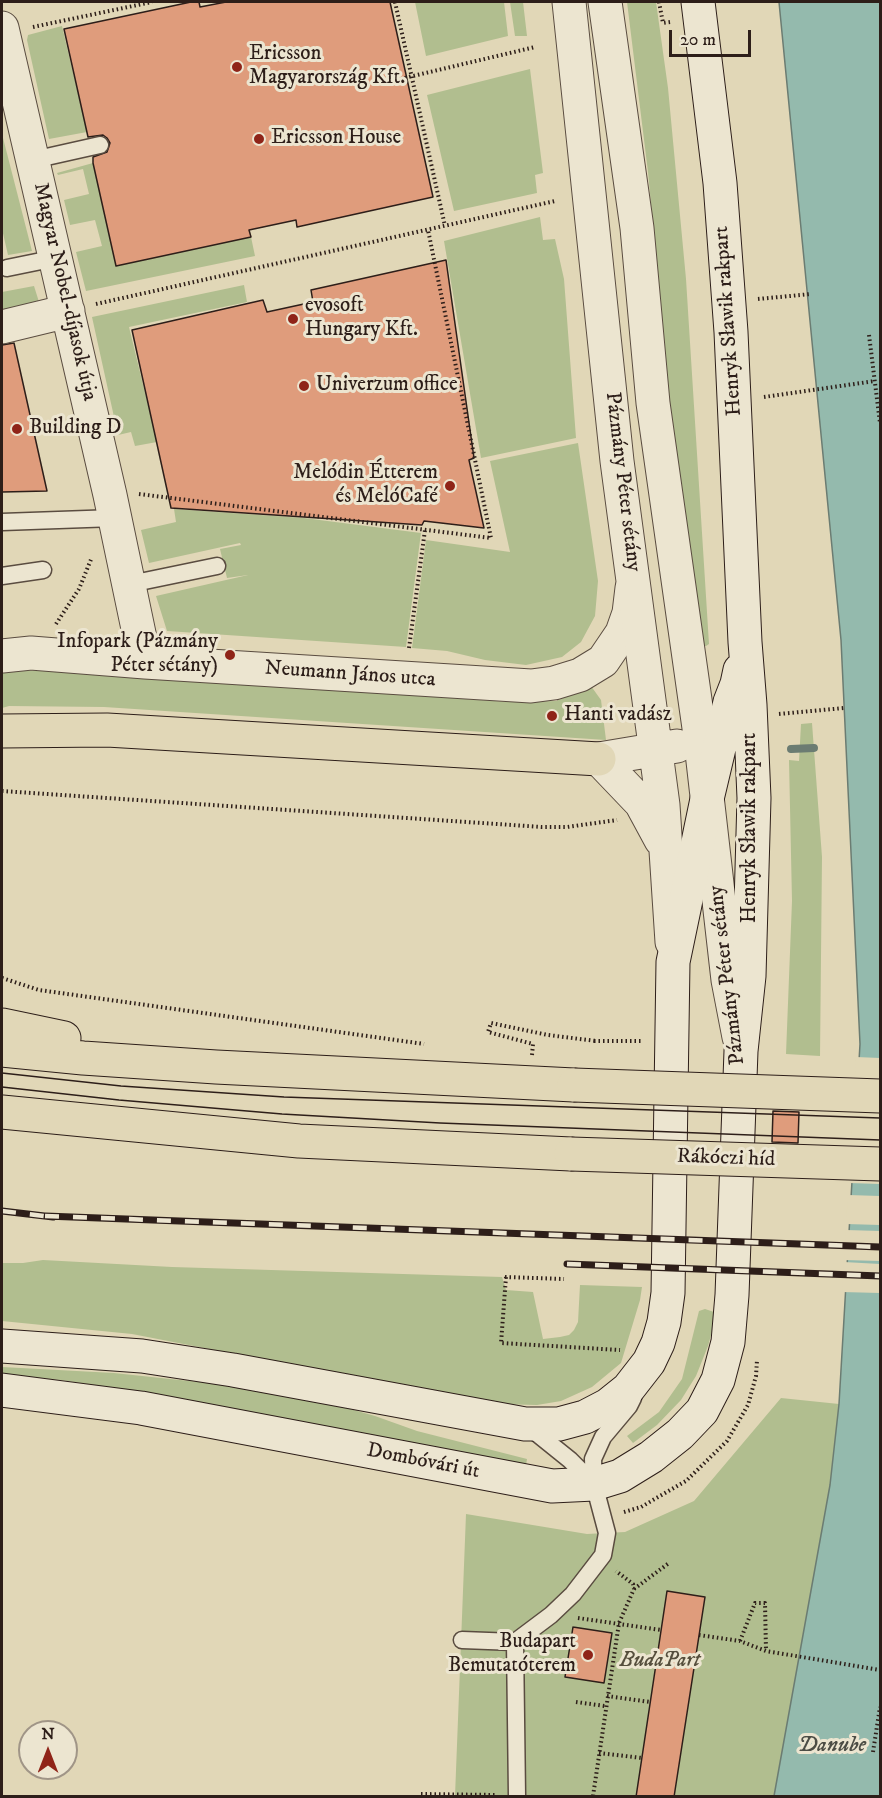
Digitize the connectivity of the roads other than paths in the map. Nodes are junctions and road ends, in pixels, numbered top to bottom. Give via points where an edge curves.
1 (569, 2) edge
2 (605, 2) edge
3 (698, 2) edge
4 (14, 28) edge
5 (100, 145) dead end
6 (33, 160) junction
7 (56, 258) junction
8 (7, 268) dead end
9 (82, 308) junction
10 (2, 327) edge
11 (121, 506) junction
12 (2, 522) edge
13 (217, 566) dead end
14 (44, 570) dead end
15 (2, 576) edge
16 (634, 578) junction
17 (130, 584) junction
18 (745, 642) junction
19 (2, 656) edge
20 (145, 662) junction
21 (730, 702) junction
22 (2, 731) edge
23 (699, 735) junction
24 (656, 750) junction
25 (610, 770) junction
26 (707, 799) junction
27 (668, 855) junction
28 (673, 962) junction
29 (2, 1024) edge
30 (2, 1050) edge
31 (741, 1051) junction
32 (216, 1067) junction
33 (880, 1096) edge
34 (2, 1112) edge
35 (2, 1124) edge
36 (123, 1125) junction
37 (880, 1164) edge
38 (732, 1295) joint
39 (2, 1346) edge
40 (646, 1352) junction
41 (2, 1390) edge
42 (525, 1424) junction
43 (594, 1484) junction
44 (462, 1640) dead end
45 (515, 1642) junction
46 (517, 1796) edge

1 - 16 street, Pázmány Péter sétány via 617,461
2 - 23 street, Pázmány Péter sétány via 638,228 653,403
3 - 18 street, Henryk Sławik rakpart via 720,183
4 - 6 street, Magyar Nobel-díjasok útja
5 - 6 lane
6 - 7 street, Magyar Nobel-díjasok útja
7 - 8 lane
7 - 9 street, Magyar Nobel-díjasok útja
9 - 10 street
9 - 11 street, Magyar Nobel-díjasok útja
11 - 12 lane
11 - 17 street, Magyar Nobel-díjasok útja
13 - 17 lane
14 - 15 lane
16 - 20 street, Neumann János utca via 629,613 612,650 603,661 579,675 554,683 531,686
16 - 24 street, Pázmány Péter sétány
17 - 20 street, Magyar Nobel-díjasok útja
18 - 21 street, Henryk Sławik rakpart
18 - 31 street, Henryk Sławik rakpart via 754,798 749,976
19 - 20 street, Neumann János utca via 31,653
21 - 23 street via 716,722
21 - 26 street, Henryk Sławik rakpart
22 - 25 main road via 107,730
23 - 24 street via 677,746
23 - 26 street, Pázmány Péter sétány
24 - 25 street
24 - 27 street, Pázmány Péter sétány
25 - 27 street via 641,803
26 - 28 street, Pázmány Péter sétány
26 - 31 street, Pázmány Péter sétány via 728,980
27 - 28 street, Pázmány Péter sétány
28 - 40 street, Pázmány Péter sétány via 669,1293 664,1322
29 - 32 main road
30 - 32 main road
31 - 38 street, Pázmány Péter sétány
32 - 33 main road, bridge
34 - 36 main road
35 - 36 main road
36 - 37 main road, Rákóczi híd, bridge via 299,1141
38 - 43 street, Dombóvári út via 728,1342 718,1380 702,1411 651,1457 620,1476
39 - 42 street via 142,1356
40 - 42 street via 628,1389 608,1405 559,1424
40 - 43 lane via 629,1406 603,1437 593,1459
41 - 43 street, Dombóvári út via 141,1408 552,1486
42 - 43 lane
43 - 45 lane via 607,1533 603,1555 573,1594
44 - 45 lane
45 - 46 lane

